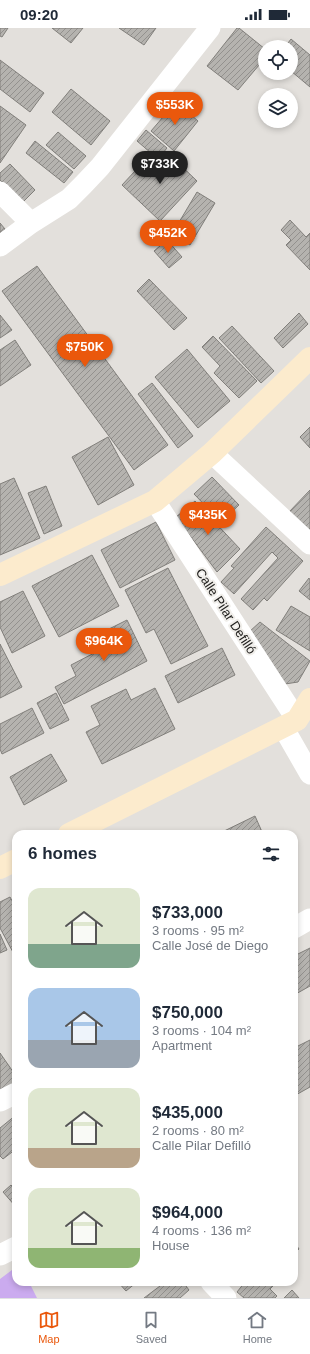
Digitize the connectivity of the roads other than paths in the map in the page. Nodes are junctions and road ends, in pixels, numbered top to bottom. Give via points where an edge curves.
1 (210, 28) edge
2 (0, 192) edge
3 (31, 223) junction
4 (0, 246) edge
5 (310, 358) edge
6 (212, 453) junction
7 (155, 501) junction
8 (310, 544) edge
9 (0, 575) edge
10 (310, 699) edge
11 (290, 724) junction
12 (310, 774) edge
13 (77, 830) edge
14 (12, 862) edge
15 (0, 868) edge
16 (310, 919) edge
17 (298, 926) edge
18 (12, 1095) edge
19 (0, 1101) edge
20 (12, 1249) edge
21 (0, 1255) edge
22 (215, 1286) edge
23 (226, 1298) edge

1 - 3 street via 83,186 69,199
2 - 3 street
3 - 4 street
5 - 6 street
6 - 7 street
6 - 8 street
7 - 9 street
7 - 11 street, Calle Pilar Defilló
10 - 11 street
11 - 12 street, Calle Pilar Defilló
11 - 13 street
14 - 15 street
16 - 17 street
18 - 19 street
20 - 21 street
22 - 23 street

